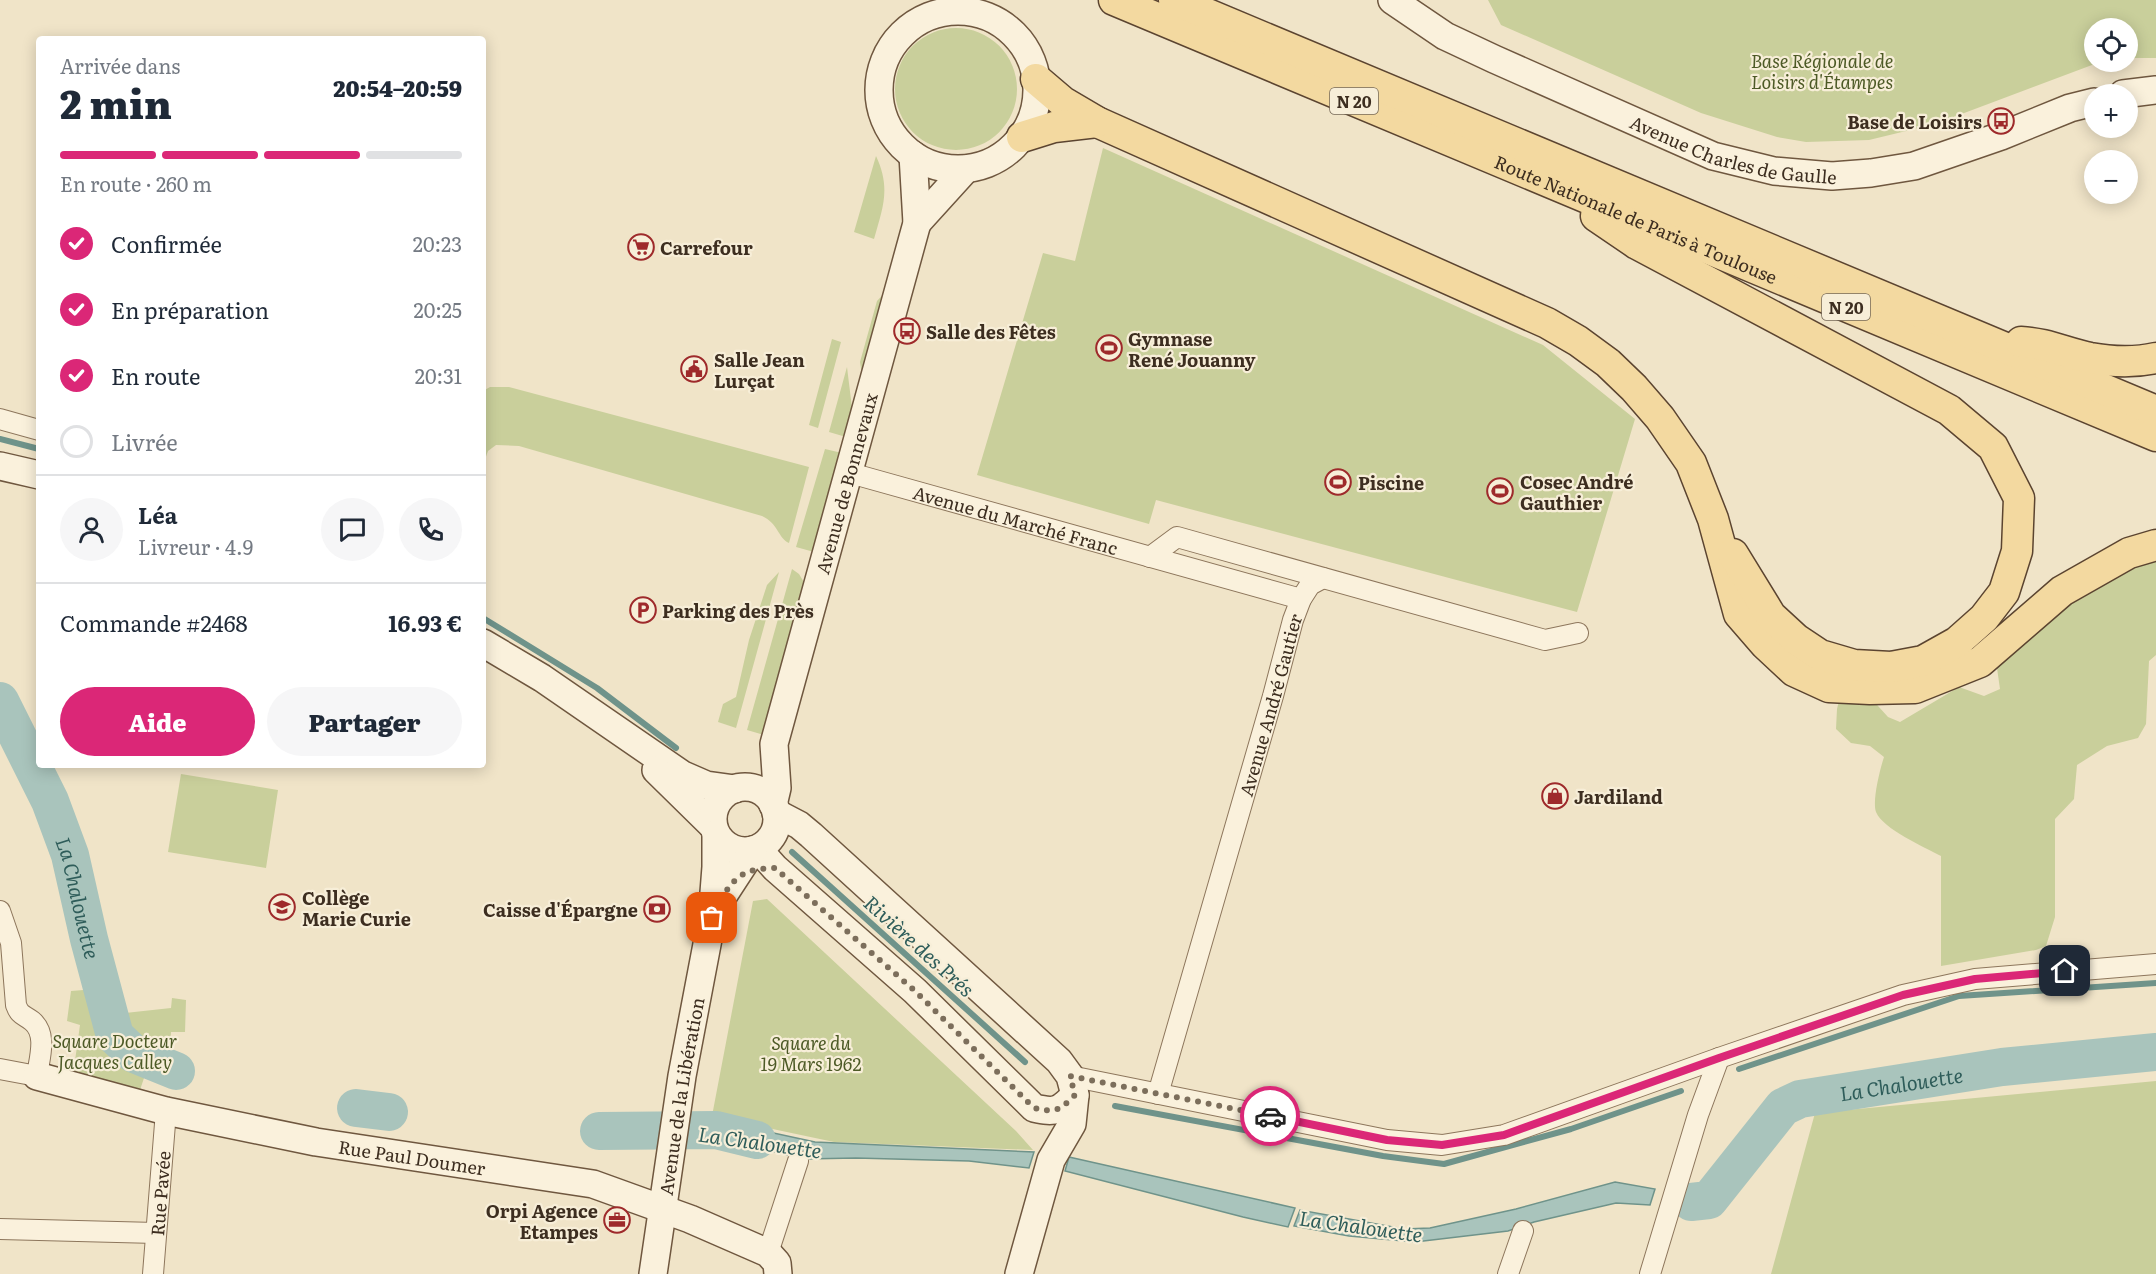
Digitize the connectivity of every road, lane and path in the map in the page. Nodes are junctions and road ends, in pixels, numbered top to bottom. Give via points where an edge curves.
1 (996, 0) edge
2 (1114, 0) edge
3 (1174, 0) edge
4 (1392, 0) edge
5 (956, 5) edge
6 (1006, 27) junction
7 (1036, 79) junction
8 (2156, 90) edge
9 (2138, 93) edge
10 (2138, 97) edge
11 (2156, 100) edge
12 (2084, 104) edge
13 (1097, 122) junction
14 (1022, 136) junction
15 (913, 155) junction
16 (966, 169) junction
17 (1536, 177) junction
18 (917, 223) junction
19 (1983, 340) junction
20 (2156, 358) edge
21 (2156, 411) edge
22 (0, 419) edge
23 (36, 429) edge
24 (2156, 436) edge
25 (0, 466) edge
26 (850, 473) junction
27 (36, 474) edge
28 (1713, 519) junction
29 (2156, 545) edge
30 (1150, 558) junction
31 (1323, 578) junction
32 (1301, 599) junction
33 (1578, 633) dead end
34 (486, 645) edge
35 (600, 719) junction
36 (774, 744) junction
37 (739, 788) junction
38 (775, 809) junction
39 (715, 830) junction
40 (762, 856) junction
41 (0, 911) edge
42 (712, 918) junction
43 (2156, 964) edge
44 (1719, 1058) junction
45 (0, 1069) edge
46 (37, 1076) junction
47 (1073, 1085) junction
48 (1158, 1094) junction
49 (1034, 1108) junction
50 (166, 1112) junction
51 (1051, 1160) junction
52 (798, 1161) dead end
53 (663, 1209) junction
54 (0, 1229) edge
55 (1523, 1231) dead end
56 (156, 1233) junction
57 (774, 1263) edge
58 (153, 1274) edge
59 (653, 1274) edge
60 (1019, 1274) edge
61 (1508, 1274) edge
62 (1650, 1274) edge

1 - 6 main road
2 - 17 main road, Route Nationale de Paris à Toulouse / N 20
3 - 19 main road, Route Nationale de Paris à Toulouse / N 20
4 - 12 main road, Avenue Charles de Gaulle via 1445,36 1494,59 1713,156 1774,171 1832,176 1914,166
5 - 6 main road
5 - 15 main road via 904,31 880,70 879,95 884,118 896,139
6 - 7 main road via 1024,47
7 - 13 main road via 1063,102
7 - 14 main road via 1035,106
8 - 9 main road
10 - 11 main road
13 - 14 main road
13 - 28 main road via 1546,323 1578,341 1608,363 1660,418 1691,463
14 - 16 main road via 1000,157
15 - 16 main road via 938,167
15 - 18 main road, Avenue de Bonnevaux
16 - 18 main road, Avenue de Bonnevaux
17 - 24 main road, Route Nationale de Paris à Toulouse / N 20
17 - 28 main road via 1637,244 1949,410 1993,447 2019,498 2017,551 2004,592 1984,618 1957,642 1923,661 1890,667 1854,665 1820,655 1796,639 1771,616
18 - 26 main road, Avenue de Bonnevaux
19 - 20 main road via 2039,343 2113,360 2136,362
19 - 21 main road, Route Nationale de Paris à Toulouse / N 20
22 - 23 street
25 - 27 main road
26 - 30 street, Avenue du Marché Franc
26 - 36 main road, Avenue de Bonnevaux
28 - 29 main road via 1739,614 1794,671 1829,687 1915,688 1980,662 2062,591 2129,553
30 - 31 street via 1177,537
30 - 32 street, Avenue du Marché Franc
31 - 32 street, Avenue André Gautier via 1310,585
31 - 33 street via 1545,640
32 - 48 street, Avenue André Gautier
34 - 35 main road
35 - 37 main road via 683,775 706,785
35 - 39 main road
36 - 37 main road, Avenue de Bonnevaux
36 - 38 main road, Avenue de Bonnevaux
37 - 38 main road via 760,792
37 - 39 main road via 723,796 715,807
38 - 40 main road via 777,821
38 - 47 main road via 812,835 1059,1061
39 - 40 main road via 732,849
39 - 42 main road, Avenue de la Libération
40 - 42 main road, Avenue de la Libération via 751,870 733,882
40 - 49 main road via 915,991
41 - 46 street via 11,943 16,1005 42,1036
42 - 53 main road, Avenue de la Libération
43 - 44 street via 1975,979 1903,995
44 - 48 street via 1504,1135 1442,1145 1387,1140
44 - 62 street
45 - 46 street
46 - 50 main road, Rue Paul Doumer
47 - 48 street
47 - 49 main road via 1062,1108 1051,1112
47 - 51 main road via 1072,1126
49 - 51 main road via 1045,1127
50 - 53 main road, Rue Paul Doumer via 338,1146 593,1184
50 - 56 street, Rue Pavée
51 - 60 main road
52 - 57 street
53 - 57 main road, Rue Paul Doumer
53 - 59 main road, Avenue de la Libération
54 - 56 street
55 - 61 street
56 - 58 street, Rue Pavée

